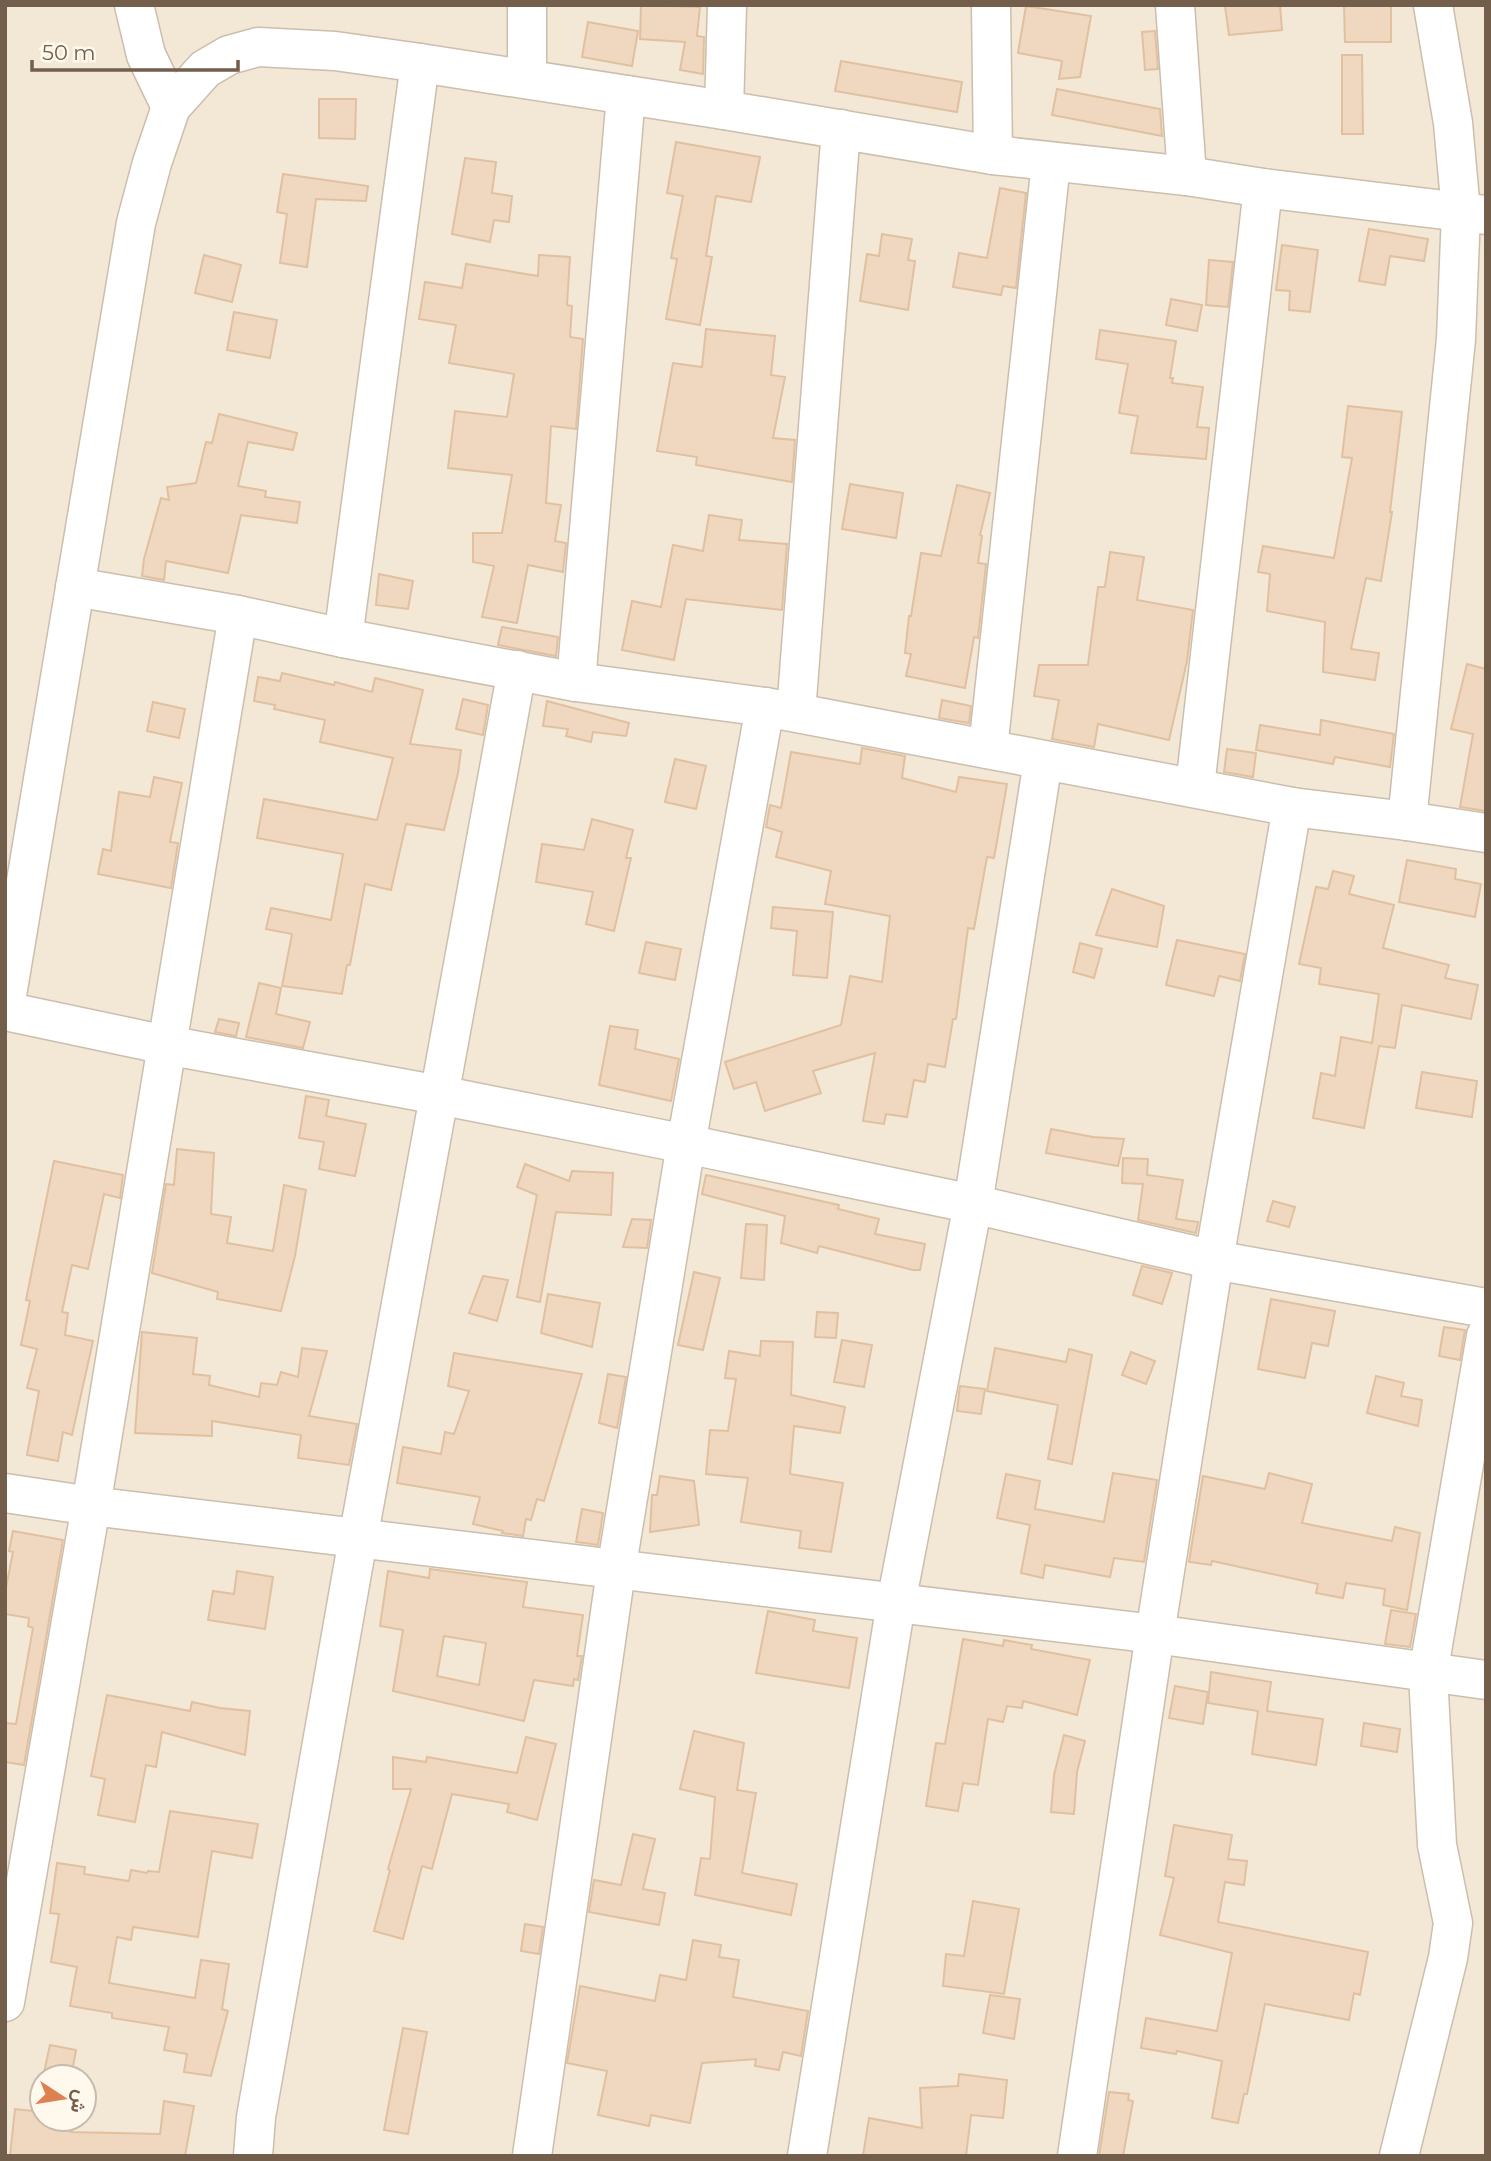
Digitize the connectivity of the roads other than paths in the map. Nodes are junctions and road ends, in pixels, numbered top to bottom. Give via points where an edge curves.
1 (134, 5) edge
2 (527, 5) edge
3 (727, 5) edge
4 (991, 5) edge
5 (1175, 5) edge
6 (1433, 5) edge
7 (420, 62) junction
8 (527, 79) junction
9 (626, 95) junction
10 (172, 107) junction
11 (724, 110) junction
12 (841, 129) junction
13 (993, 155) junction
14 (1051, 163) junction
15 (1187, 176) junction
16 (1263, 188) junction
17 (1474, 213) edge
18 (75, 587) junction
19 (238, 615) junction
20 (344, 638) junction
21 (517, 670) junction
22 (576, 682) junction
23 (781, 710) junction
24 (988, 749) junction
25 (1043, 761) junction
26 (1195, 788) junction
27 (1292, 807) junction
28 (1407, 821) junction
29 (1486, 834) edge
30 (5, 1009) edge
31 (166, 1045) junction
32 (439, 1095) junction
33 (686, 1144) junction
34 (973, 1204) junction
35 (1214, 1259) junction
36 (1486, 1308) edge
37 (1485, 1342) edge
38 (5, 1493) edge
39 (91, 1506) junction
40 (358, 1539) junction
41 (616, 1571) junction
42 (896, 1603) junction
43 (1155, 1634) junction
44 (1427, 1674) junction
45 (1486, 1680) edge
46 (5, 2003) edge
47 (253, 2156) edge
48 (531, 2156) edge
49 (807, 2156) edge
50 (1077, 2156) edge
51 (1399, 2156) edge

1 - 10 street via 146,55
2 - 8 street
3 - 11 street
4 - 13 street
5 - 15 street
6 - 17 street
7 - 8 street
7 - 10 street via 258,47 229,55 205,69
7 - 20 street
8 - 9 street
9 - 11 street
9 - 22 street
10 - 18 street via 136,223
11 - 12 street
12 - 13 street
12 - 23 street
13 - 14 street
14 - 15 street
14 - 24 street
15 - 16 street
16 - 17 street
16 - 26 street
17 - 28 street via 1456,339
18 - 19 street
18 - 30 street
19 - 20 street
19 - 31 street
20 - 21 street
21 - 22 street
21 - 32 street
22 - 23 street
23 - 24 street
23 - 33 street
24 - 25 street
25 - 26 street
25 - 34 street
26 - 27 street
27 - 28 street
27 - 35 street
28 - 29 street
30 - 31 street
31 - 32 street
31 - 39 street
32 - 33 street
32 - 40 street
33 - 34 street
33 - 41 street
34 - 35 street
34 - 42 street
35 - 36 street
35 - 43 street
37 - 44 street
38 - 39 street
39 - 40 street
39 - 46 street
40 - 41 street
40 - 47 street
41 - 42 street
41 - 48 street
42 - 43 street
42 - 49 street
43 - 44 street
43 - 50 street
44 - 45 street
44 - 51 street via 1437,1845 1453,1923

